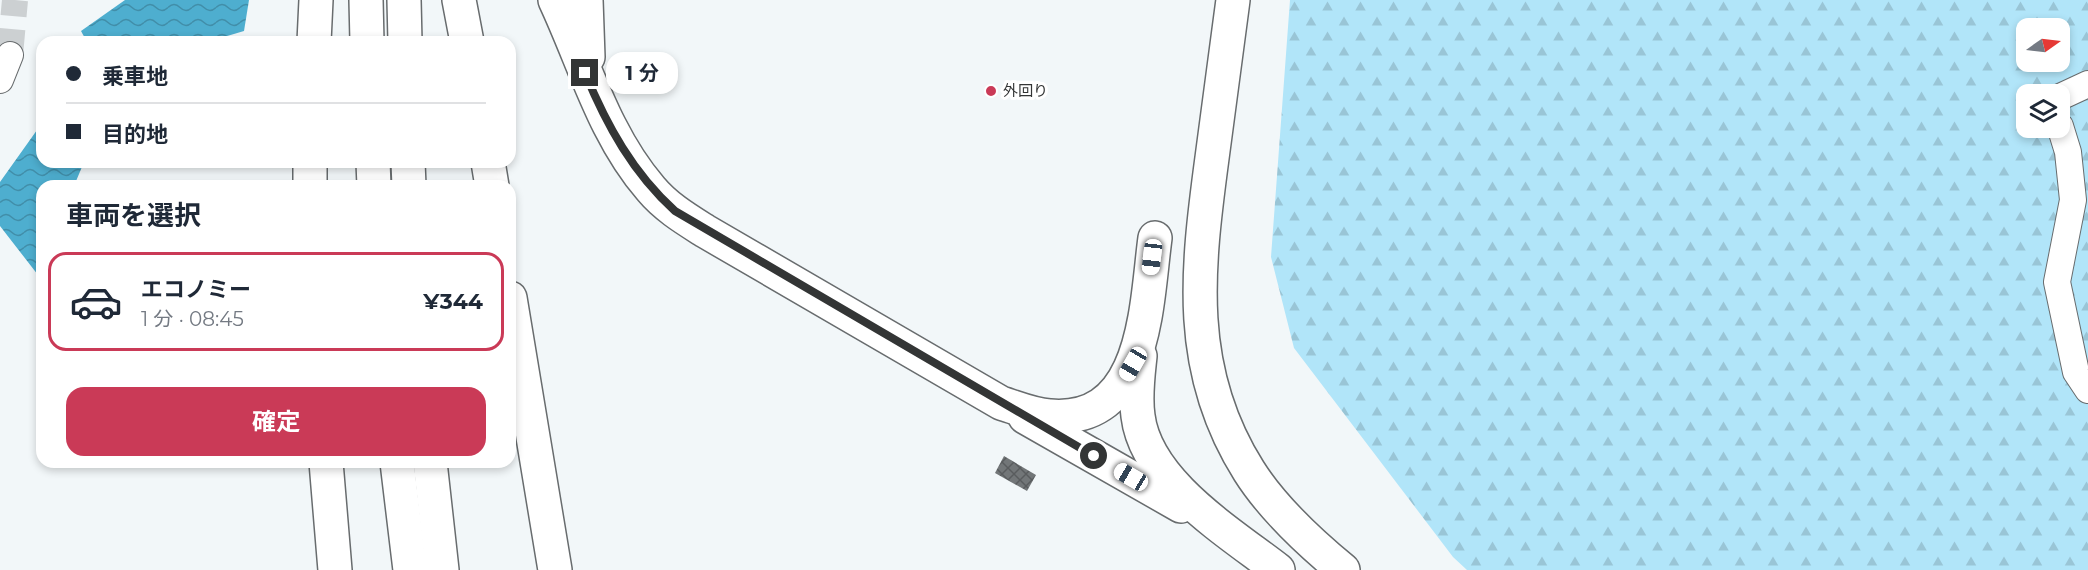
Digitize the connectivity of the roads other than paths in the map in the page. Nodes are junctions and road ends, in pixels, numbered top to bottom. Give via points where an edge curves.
1 (316, 0) edge
2 (366, 0) edge
3 (404, 0) edge
4 (459, 0) edge
5 (555, 0) edge
6 (586, 0) edge
7 (1233, 0) edge
8 (314, 36) edge
9 (367, 36) edge
10 (405, 36) edge
11 (466, 36) edge
12 (10, 55) tunnel mouth
13 (0, 80) edge
14 (2088, 84) edge
15 (2070, 92) edge
16 (594, 94) junction
17 (2063, 138) edge
18 (1155, 238) dead end
19 (516, 335) edge
20 (1142, 335) junction
21 (2088, 390) edge
22 (1001, 403) junction
23 (326, 468) edge
24 (398, 468) edge
25 (431, 468) edge
26 (1232, 535) junction
27 (554, 568) edge
28 (335, 570) edge
29 (410, 570) edge
30 (442, 570) edge
31 (1278, 570) edge
32 (1343, 570) edge

1 - 8 highway
2 - 9 highway
3 - 10 highway
4 - 11 highway
5 - 16 highway
6 - 16 highway via 587,52
7 - 32 highway via 1202,236 1199,317 1203,351 1222,417 1250,474 1297,529
12 - 13 street
14 - 15 street
16 - 22 highway via 634,167 675,211
17 - 21 street via 2073,200 2057,282 2076,372
18 - 20 highway
19 - 27 highway
20 - 22 highway via 1121,385 1095,407 1081,413 1050,416
20 - 26 highway via 1137,389 1143,438 1154,461 1171,482
22 - 26 highway
23 - 28 highway
24 - 29 highway
25 - 30 highway
26 - 31 highway

